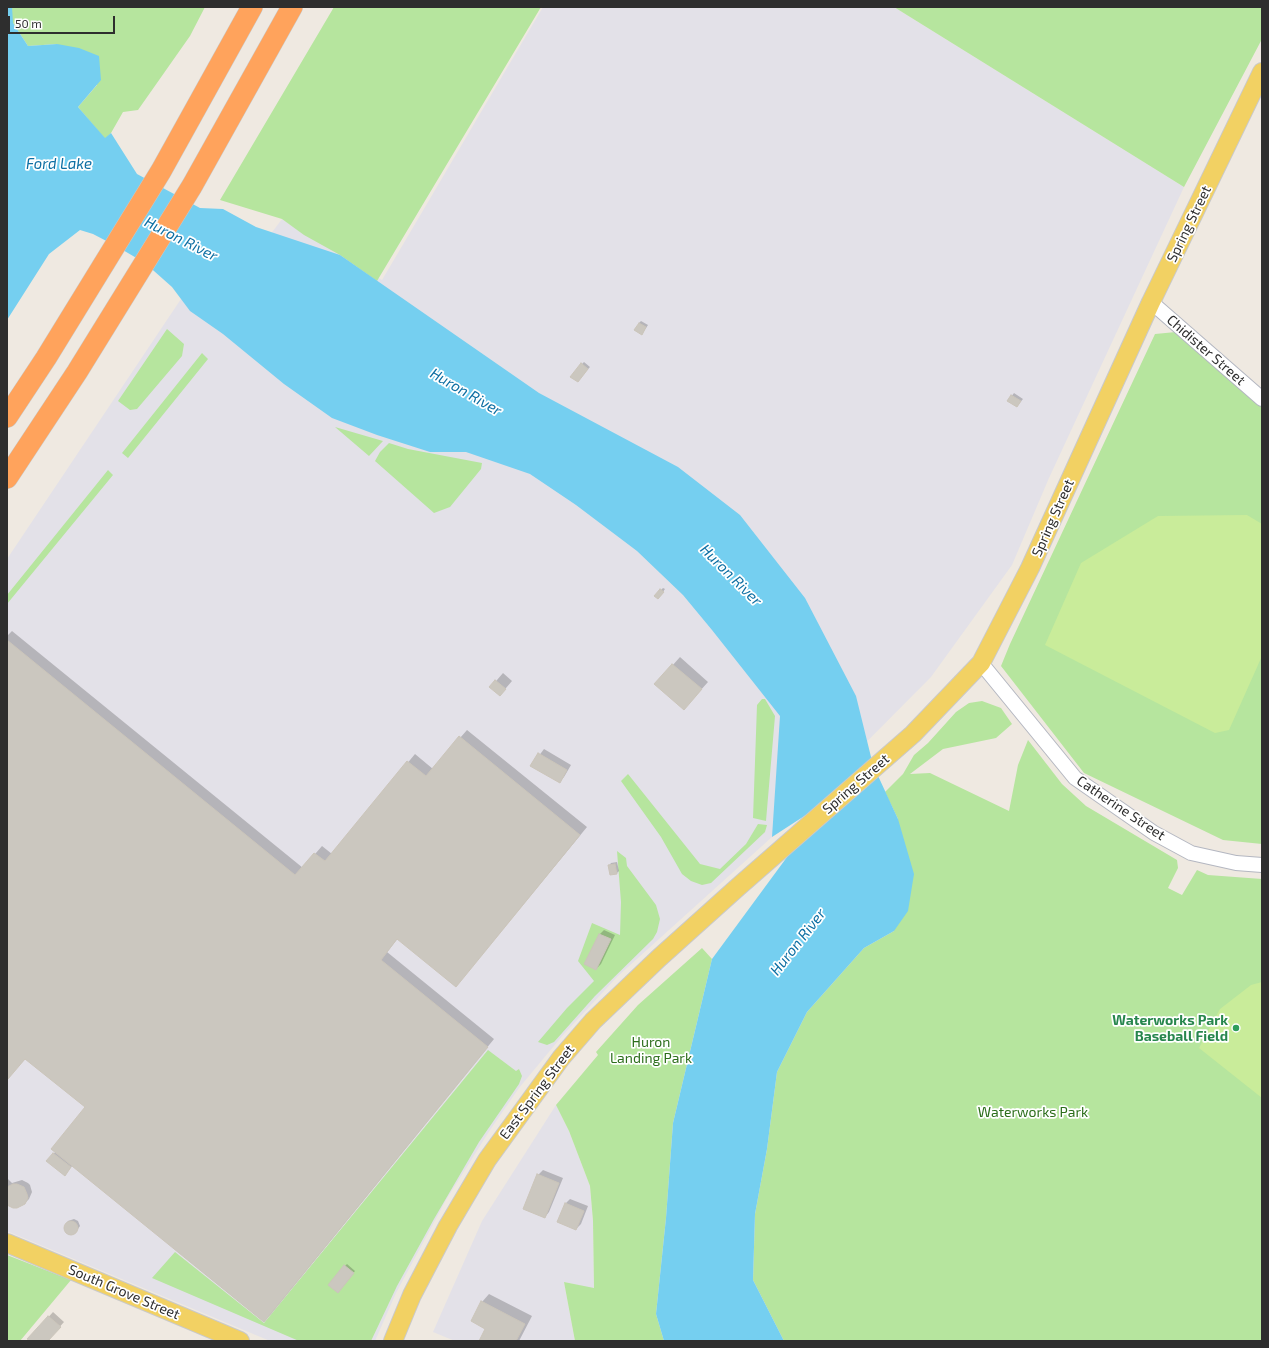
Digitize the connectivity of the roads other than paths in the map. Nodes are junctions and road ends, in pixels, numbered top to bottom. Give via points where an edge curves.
1 (252, 7) edge
2 (292, 7) edge
3 (1262, 72) edge
4 (1151, 302) junction
5 (1262, 399) edge
6 (7, 417) edge
7 (7, 478) edge
8 (981, 663) junction
9 (1262, 865) edge
10 (738, 887) joint
11 (7, 1243) edge
12 (240, 1341) edge
13 (393, 1341) edge

1 - 6 highway via 161,171
2 - 7 highway via 192,186 139,274
3 - 4 main road, Spring Street
4 - 5 street, Chidister Street
4 - 8 main road, Spring Street via 1030,568
8 - 9 street, Catherine Street via 1075,778 1154,833 1191,852 1236,863
8 - 10 main road, Spring Street via 913,734
10 - 13 main road, East Spring Street via 593,1021 561,1058 487,1160 448,1226 416,1288
11 - 12 main road, South Grove Street

